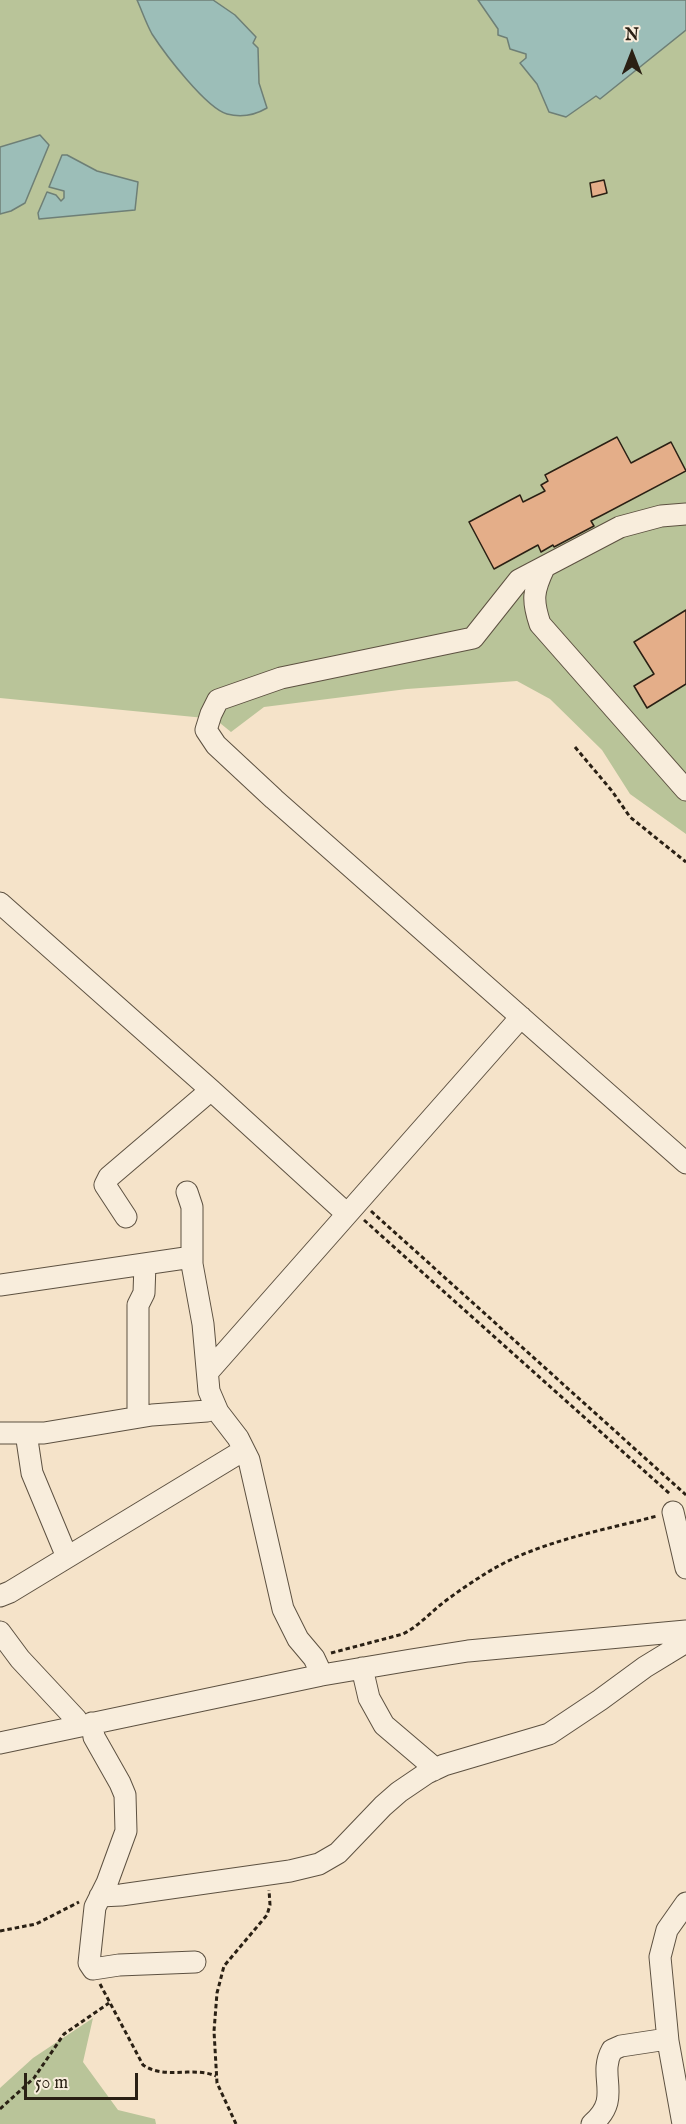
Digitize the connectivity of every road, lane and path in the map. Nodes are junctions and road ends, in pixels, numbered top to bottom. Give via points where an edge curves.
1 (686, 514) edge
2 (544, 568) junction
3 (575, 747) dead end
4 (686, 790) edge
5 (686, 862) edge
6 (0, 903) edge
7 (521, 1017) junction
8 (211, 1090) junction
9 (684, 1156) edge
10 (187, 1192) dead end
11 (352, 1208) junction
12 (126, 1217) dead end
13 (192, 1257) junction
14 (145, 1264) junction
15 (0, 1285) edge
16 (208, 1372) junction
17 (215, 1407) junction
18 (138, 1418) junction
19 (0, 1433) edge
20 (26, 1433) junction
21 (244, 1450) junction
22 (674, 1512) junction
23 (67, 1557) junction
24 (686, 1568) edge
25 (0, 1596) edge
26 (686, 1631) edge
27 (0, 1632) edge
28 (686, 1642) edge
29 (318, 1666) junction
30 (362, 1668) junction
31 (85, 1725) junction
32 (0, 1743) edge
33 (434, 1770) junction
34 (268, 1874) junction
35 (100, 1896) junction
36 (686, 1903) edge
37 (0, 1931) edge
38 (195, 1962) dead end
39 (93, 1969) junction
40 (109, 2003) junction
41 (667, 2038) junction
42 (216, 2076) junction
43 (0, 2109) edge
44 (236, 2124) edge
45 (592, 2124) edge
46 (683, 2124) edge

1 - 2 street via 620,527
2 - 4 street via 533,603 540,624
2 - 7 street via 519,580 473,638 281,678 218,700 206,730 216,745 274,799
3 - 5 path via 630,817
6 - 8 street
7 - 9 street
7 - 11 street
8 - 11 street
8 - 12 street via 109,1178 105,1185
10 - 13 street via 192,1208
11 - 16 street
11 - 22 path via 678,1501 680,1510
13 - 14 street
13 - 16 street
14 - 15 street
14 - 18 street via 144,1293 138,1305
16 - 17 street
17 - 18 street
17 - 21 street
18 - 20 street
19 - 20 street
20 - 23 street via 32,1473
21 - 23 street
21 - 29 street via 283,1609
22 - 24 street
22 - 29 path via 515,1558 441,1604 414,1628
23 - 25 street
26 - 30 street via 468,1651
27 - 31 street via 20,1659
28 - 33 street via 549,1734
29 - 30 street
29 - 31 street
30 - 33 street via 369,1698 384,1725
31 - 32 street
31 - 35 street via 125,1795 126,1831
33 - 34 street via 391,1799 338,1853 311,1866
34 - 35 street
34 - 42 path via 267,1916 228,1960 221,1976 214,2014
35 - 37 path via 83,1900 36,1924
35 - 39 street via 95,1907 89,1963
36 - 41 street via 667,1930 660,1957
38 - 39 street
39 - 40 path
40 - 42 path via 143,2065 152,2071
40 - 43 path via 64,2034 34,2078
41 - 45 street via 612,2050 608,2062 608,2102 602,2116
41 - 46 street
42 - 44 path

